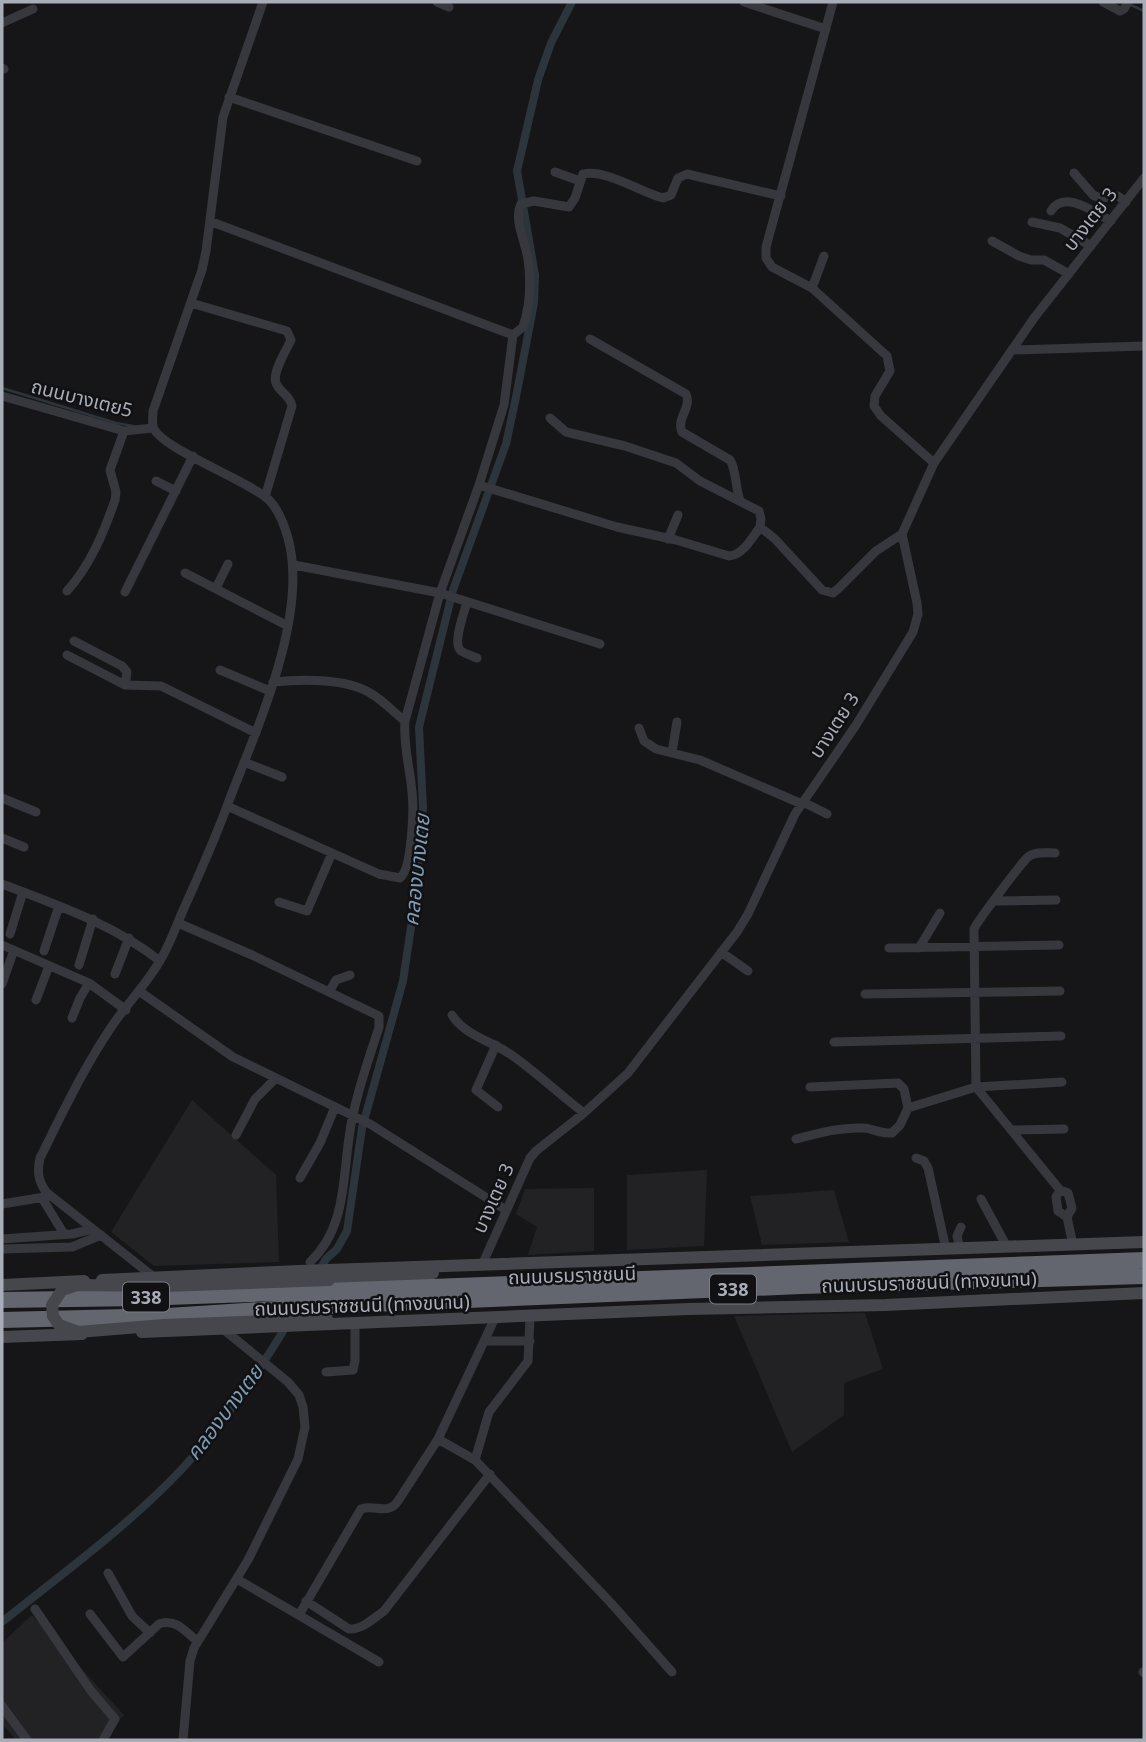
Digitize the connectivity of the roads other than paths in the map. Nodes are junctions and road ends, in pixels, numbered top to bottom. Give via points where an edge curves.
1 (263, 2) edge
2 (437, 2) edge
3 (744, 2) edge
4 (833, 2) edge
5 (1103, 2) edge
6 (1126, 6) edge
7 (449, 7) dead end
8 (33, 9) dead end
9 (2, 23) edge
10 (826, 29) junction
11 (229, 97) junction
12 (417, 161) dead end
13 (555, 172) dead end
14 (1074, 173) dead end
15 (1144, 178) edge
16 (580, 181) junction
17 (780, 195) junction
18 (1126, 202) junction
19 (1051, 211) dead end
20 (1111, 221) junction
21 (212, 222) junction
22 (1032, 222) dead end
23 (992, 241) dead end
24 (1091, 246) junction
25 (824, 256) dead end
26 (1069, 274) junction
27 (812, 288) junction
28 (191, 303) junction
29 (513, 335) junction
30 (590, 339) dead end
31 (1144, 346) edge
32 (1012, 351) junction
33 (2, 396) edge
34 (550, 418) dead end
35 (153, 428) junction
36 (124, 431) junction
37 (193, 456) junction
38 (934, 463) junction
39 (156, 481) dead end
40 (482, 485) junction
41 (176, 491) junction
42 (265, 497) junction
43 (740, 500) junction
44 (678, 515) dead end
45 (760, 527) junction
46 (902, 534) junction
47 (668, 539) junction
48 (228, 564) dead end
49 (294, 565) junction
50 (185, 573) dead end
51 (216, 588) junction
52 (67, 591) dead end
53 (125, 592) dead end
54 (447, 595) junction
55 (467, 602) junction
56 (288, 626) junction
57 (74, 641) dead end
58 (600, 643) dead end
59 (67, 655) dead end
60 (477, 658) dead end
61 (220, 670) dead end
62 (125, 685) junction
63 (271, 686) junction
64 (405, 721) junction
65 (677, 722) dead end
66 (639, 728) dead end
67 (256, 733) junction
68 (672, 752) junction
69 (244, 762) junction
70 (282, 777) dead end
71 (2, 797) edge
72 (803, 803) junction
73 (227, 806) junction
74 (36, 812) dead end
75 (827, 814) dead end
76 (2, 838) edge
77 (24, 847) dead end
78 (332, 853) junction
79 (1055, 853) dead end
80 (2, 884) edge
81 (23, 892) junction
82 (1056, 900) dead end
83 (996, 901) junction
84 (279, 902) dead end
85 (59, 906) junction
86 (940, 913) dead end
87 (93, 919) junction
88 (178, 923) junction
89 (10, 934) dead end
90 (129, 938) junction
91 (2, 945) edge
92 (1059, 945) dead end
93 (974, 946) junction
94 (889, 948) dead end
95 (919, 948) junction
96 (14, 950) junction
97 (44, 951) dead end
98 (721, 951) junction
99 (160, 961) junction
100 (79, 965) dead end
101 (49, 966) junction
102 (748, 971) dead end
103 (115, 974) dead end
104 (349, 975) dead end
105 (2, 984) edge
106 (89, 984) junction
107 (138, 991) junction
108 (1060, 991) dead end
109 (329, 992) junction
110 (974, 993) junction
111 (865, 994) dead end
112 (36, 1000) dead end
113 (126, 1010) junction
114 (452, 1015) dead end
115 (72, 1018) dead end
116 (1061, 1037) dead end
117 (975, 1039) junction
118 (834, 1042) dead end
119 (496, 1045) junction
120 (275, 1079) junction
121 (1062, 1082) dead end
122 (810, 1087) dead end
123 (976, 1087) junction
124 (334, 1107) junction
125 (498, 1107) dead end
126 (908, 1108) junction
127 (584, 1113) junction
128 (355, 1116) junction
129 (1064, 1129) dead end
130 (1012, 1130) junction
131 (236, 1135) dead end
132 (796, 1139) dead end
133 (916, 1158) dead end
134 (300, 1178) dead end
135 (47, 1197) junction
136 (981, 1199) dead end
137 (2, 1204) edge
138 (506, 1210) junction
139 (961, 1227) dead end
140 (97, 1232) junction
141 (65, 1234) junction
142 (21, 1237) junction
143 (2, 1239) edge
144 (1144, 1242) edge
145 (1073, 1245) junction
146 (1007, 1247) junction
147 (2, 1249) edge
148 (21, 1249) junction
149 (953, 1249) junction
150 (1144, 1259) edge
151 (310, 1262) dead end
152 (478, 1265) junction
153 (1144, 1276) edge
154 (155, 1278) junction
155 (330, 1280) junction
156 (2, 1285) edge
157 (1144, 1293) edge
158 (2, 1300) edge
159 (325, 1313) junction
160 (530, 1317) junction
161 (499, 1318) junction
162 (2, 1320) edge
163 (355, 1325) junction
164 (223, 1329) junction
165 (2, 1337) edge
166 (484, 1341) junction
167 (530, 1341) junction
168 (326, 1372) dead end
169 (438, 1439) junction
170 (475, 1460) junction
171 (490, 1474) junction
172 (108, 1573) dead end
173 (237, 1579) junction
174 (306, 1601) junction
175 (35, 1609) dead end
176 (90, 1614) dead end
177 (299, 1615) junction
178 (150, 1633) junction
179 (197, 1641) junction
180 (379, 1662) dead end
181 (672, 1672) dead end
182 (2, 1706) edge
183 (107, 1739) edge
184 (27, 1740) edge
185 (183, 1740) edge

1 - 11 street
2 - 7 street
3 - 10 street
4 - 10 street
5 - 6 street via 1116,10
8 - 9 street
10 - 17 street
11 - 12 street
11 - 21 street
13 - 16 street
14 - 18 street via 1093,195 1118,196
15 - 18 street, บางเตย 3
16 - 17 street via 583,174 593,173 667,197 682,175 694,174
16 - 29 street via 569,207 534,201 521,204 528,290 523,327
17 - 27 street via 766,258 772,267
18 - 20 street, บางเตย 3
19 - 20 street via 1065,201
20 - 24 street, บางเตย 3
21 - 28 street
21 - 29 street
22 - 24 street via 1060,228
23 - 26 street
24 - 26 street, บางเตย 3
25 - 27 street
26 - 32 street, บางเตย 3
27 - 38 street via 887,356 890,371 874,406
28 - 35 street via 153,411
28 - 42 street via 290,335 275,381 292,406
29 - 40 street via 503,405
30 - 43 street via 686,394 689,403 680,422 682,432 730,460
31 - 32 street
32 - 38 street, บางเตย 3
33 - 36 street, ถนนบางเตย5
34 - 43 street via 566,432 676,463 700,481
35 - 36 street, ถนนบางเตย5
35 - 37 street
36 - 52 street via 110,470 116,492 113,508 80,577
37 - 41 street
37 - 42 street
38 - 46 street, บางเตย 3
39 - 41 street
40 - 47 street
40 - 54 street
41 - 53 street
42 - 49 street via 283,521
43 - 45 street via 759,511
44 - 47 street
45 - 46 street via 829,593
45 - 47 street via 734,557
46 - 72 street, บางเตย 3 via 917,623
48 - 51 street
49 - 54 street
49 - 56 street
50 - 51 street
51 - 56 street
54 - 55 street
54 - 64 street
55 - 58 street
55 - 60 street via 458,648
56 - 63 street
57 - 62 street via 122,666 127,673
59 - 62 street
61 - 63 street
62 - 67 street via 161,686
63 - 64 street via 313,680 351,686 368,692
63 - 67 street
64 - 78 street via 413,793 405,874 397,878 379,874
65 - 68 street
66 - 68 street via 648,745
67 - 69 street
68 - 72 street
69 - 70 street
69 - 73 street
71 - 74 street
72 - 75 street
72 - 98 street, บางเตย 3 via 748,914
73 - 78 street
73 - 88 street
76 - 77 street
78 - 84 street via 307,911
79 - 83 street via 1028,857
80 - 81 street
81 - 85 street
81 - 89 street
82 - 83 street
83 - 93 street via 976,923
85 - 87 street
85 - 97 street
86 - 95 street
87 - 90 street
87 - 100 street
88 - 99 street
88 - 109 street
90 - 99 street
90 - 103 street
91 - 96 street
92 - 93 street
93 - 95 street
93 - 110 street
94 - 95 street
96 - 101 street
96 - 105 street
98 - 102 street
98 - 127 street, บางเตย 3 via 628,1073
99 - 107 street
101 - 106 street
101 - 112 street
104 - 109 street via 336,980
106 - 113 street
106 - 115 street
107 - 113 street
107 - 120 street via 233,1057
108 - 110 street
109 - 128 street via 379,1016
110 - 111 street
110 - 117 street
113 - 135 street via 77,1084 40,1158 39,1181
114 - 119 street via 469,1032
116 - 117 street
117 - 118 street
117 - 123 street
119 - 125 street via 476,1090
119 - 127 street
120 - 124 street
120 - 131 street via 255,1099
121 - 123 street
122 - 126 street via 898,1083
123 - 126 street
123 - 130 street
124 - 128 street
124 - 134 street
126 - 132 street via 892,1133 847,1128
127 - 138 street, บางเตย 3 via 536,1151
128 - 138 street
128 - 151 street via 339,1216
129 - 130 street
130 - 145 street via 1060,1190 1068,1193
133 - 149 street via 928,1168
135 - 137 street
135 - 140 street
135 - 141 street
136 - 146 street
138 - 152 street, บางเตย 3
139 - 149 street
140 - 141 street
140 - 148 street via 72,1247
140 - 154 street
141 - 142 street
142 - 143 street
142 - 148 street
144 - 145 main road, ถนนบรมราชชนนี (ทางขนาน) / 338
145 - 146 main road, ถนนบรมราชชนนี (ทางขนาน) / 338
146 - 149 main road, ถนนบรมราชชนนี (ทางขนาน) / 338
147 - 148 street
149 - 152 main road, ถนนบรมราชชนนี (ทางขนาน) / 338
150 - 155 highway, ถนนบรมราชชนนี / 338
152 - 155 main road, ถนนบรมราชชนนี (ทางขนาน) via 409,1277
153 - 159 highway, ถนนบรมราชชนนี / 338 via 801,1286
154 - 155 main road, ถนนบรมราชชนนี (ทางขนาน) / 338 via 299,1271
154 - 156 main road, ถนนบรมราชชนนี (ทางขนาน) / 338
155 - 158 highway, ถนนบรมราชชนนี / 338 via 290,1291
155 - 159 main road, bridge via 77,1285 62,1290 52,1305 59,1325 78,1332
157 - 160 main road, ถนนบรมราชชนนี (ทางขนาน) / 338
159 - 161 main road
159 - 162 highway, ถนนบรมราชชนนี / 338 via 278,1309
160 - 161 main road, ถนนบรมราชชนนี (ทางขนาน) / 338
160 - 167 street
161 - 163 main road, ถนนบรมราชชนนี (ทางขนาน) / 338
161 - 166 street
163 - 164 main road, ถนนบรมราชชนนี (ทางขนาน) / 338
163 - 168 street via 353,1370
164 - 165 main road, ถนนบรมราชชนนี (ทางขนาน) / 338
164 - 173 street via 271,1366 299,1395 305,1418 298,1459
166 - 167 street
166 - 169 street
167 - 170 street via 525,1367 489,1412
169 - 170 street
169 - 174 street via 395,1507 360,1509
170 - 171 street
171 - 174 street via 384,1611 364,1625 349,1629
171 - 181 street
172 - 178 street via 132,1616
173 - 177 street
173 - 179 street
174 - 177 street
175 - 183 street via 115,1719
176 - 178 street via 123,1657
177 - 180 street
178 - 179 street via 171,1621
179 - 185 street via 190,1661
182 - 184 street

